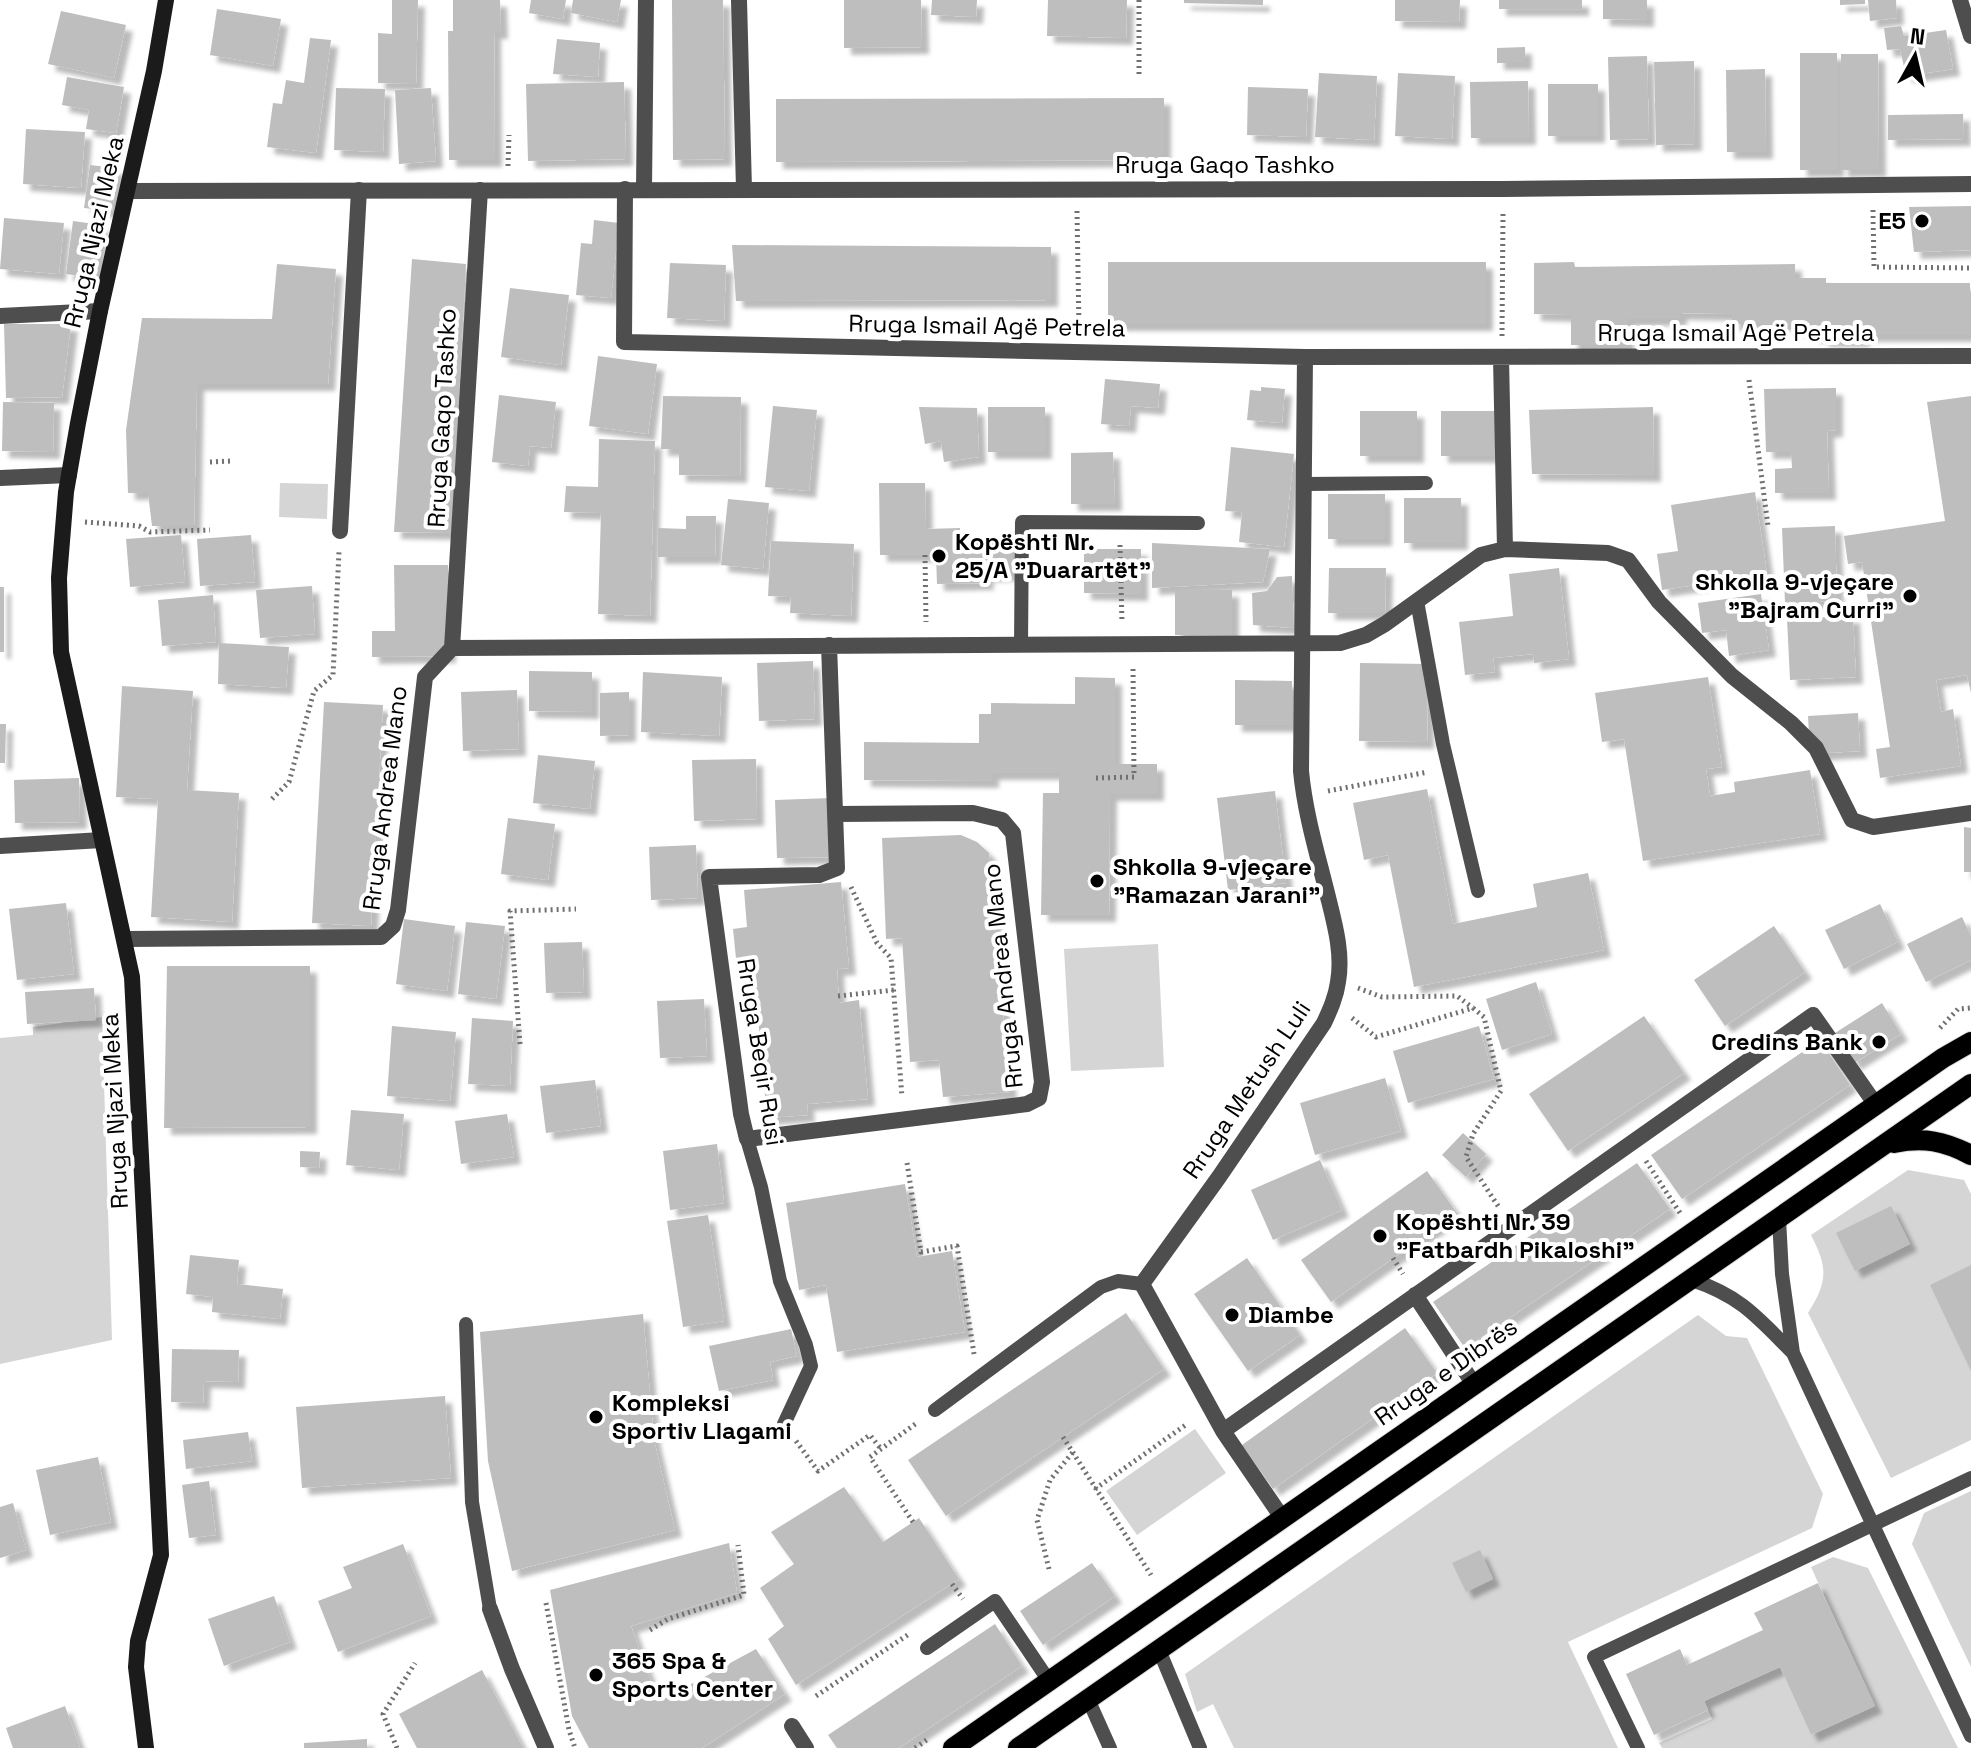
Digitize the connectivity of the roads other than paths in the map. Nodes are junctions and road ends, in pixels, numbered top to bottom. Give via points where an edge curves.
1 (166, 0) edge
2 (646, 0) edge
3 (739, 0) edge
4 (1960, 0) edge
5 (1971, 36) edge
6 (1971, 184) edge
7 (625, 189) junction
8 (644, 189) junction
9 (744, 189) junction
10 (359, 190) junction
11 (480, 190) junction
12 (128, 191) junction
13 (100, 311) junction
14 (0, 316) edge
15 (1971, 356) edge
16 (1305, 357) junction
17 (1501, 358) junction
18 (69, 475) junction
19 (0, 478) edge
20 (1426, 483) dead end
21 (1304, 484) junction
22 (1198, 523) dead end
23 (340, 531) road end
24 (1505, 549) junction
25 (1417, 601) junction
26 (1303, 643) junction
27 (829, 645) junction
28 (1021, 645) junction
29 (452, 648) junction
30 (1971, 813) edge
31 (836, 814) junction
32 (102, 840) junction
33 (0, 846) edge
34 (1478, 891) dead end
35 (125, 939) junction
36 (1971, 1042) edge
37 (1971, 1084) edge
38 (1876, 1105) junction
39 (747, 1139) junction
40 (1886, 1145) junction
41 (1971, 1155) edge
42 (1779, 1219) junction
43 (1692, 1280) junction
44 (1142, 1284) junction
45 (1415, 1295) junction
46 (466, 1324) dead end
47 (1793, 1353) junction
48 (1473, 1383) junction
49 (935, 1410) road end
50 (784, 1424) road end
51 (1223, 1431) junction
52 (1971, 1478) edge
53 (1283, 1519) junction
54 (1873, 1525) junction
55 (490, 1609) joint
56 (927, 1648) dead end
57 (1159, 1650) junction
58 (1049, 1681) junction
59 (1088, 1699) junction
60 (792, 1726) dead end
61 (1971, 1736) edge
62 (146, 1748) edge
63 (546, 1748) edge
64 (806, 1748) edge
65 (953, 1748) edge
66 (1018, 1748) edge
67 (1110, 1748) edge
68 (1200, 1748) edge
69 (1638, 1748) edge

1 - 12 main road, Rruga Njazi Meka
2 - 8 street
3 - 9 street
4 - 5 street
6 - 9 street, Rruga Gaqo Tashko
7 - 8 street, Rruga Gaqo Tashko
7 - 11 street, Rruga Gaqo Tashko
7 - 16 street, Rruga Ismail Agë Petrela via 624,342
8 - 9 street, Rruga Gaqo Tashko
10 - 11 street, Rruga Gaqo Tashko
10 - 12 street, Rruga Gaqo Tashko
10 - 23 street
11 - 29 street, Rruga Gaqo Tashko
12 - 13 main road, Rruga Njazi Meka
13 - 14 street
13 - 18 main road, Rruga Njazi Meka
15 - 17 street, Rruga Ismail Agë Petrela
16 - 17 street, Rruga Ismail Agë Petrela
16 - 21 street, Rruga Metush Luli
17 - 24 street
18 - 19 street
18 - 32 main road, Rruga Njazi Meka via 59,578 61,652
20 - 21 lane
21 - 26 street, Rruga Metush Luli
22 - 28 lane via 1022,522
24 - 25 street via 1481,555
24 - 30 street via 1608,553 1628,560 1659,602 1732,676 1816,748 1852,820 1873,827
25 - 26 street via 1366,635 1340,643
25 - 34 lane
26 - 28 street
26 - 44 street, Rruga Metush Luli via 1301,771 1336,929 1339,981 1324,1023
27 - 28 street
27 - 29 street
27 - 31 street
29 - 35 street, Rruga Andrea Mano via 425,677 398,910 393,926 381,937
31 - 39 street, Rruga Beqir Rusi via 837,868 819,875 709,877
31 - 39 street, Rruga Andrea Mano via 973,813 1002,820 1013,833 1042,1082 1039,1098 1027,1104
32 - 33 street
32 - 35 main road, Rruga Njazi Meka
35 - 62 main road, Rruga Njazi Meka via 132,977 161,1555 138,1641
36 - 38 main road, Rruga e Dibrës
37 - 40 main road
38 - 45 street via 1813,1015
38 - 48 main road, Rruga e Dibrës
39 - 50 lane, Rruga Beqir Rusi via 780,1281 811,1366
40 - 41 main road via 1934,1139
40 - 42 main road
42 - 43 main road
42 - 47 lane
43 - 47 lane via 1739,1300
43 - 57 main road
44 - 49 lane via 1118,1281 1101,1287
44 - 51 street
45 - 48 street
45 - 51 street
46 - 55 lane via 472,1502
47 - 54 lane
48 - 53 main road, Rruga e Dibrës
51 - 53 street
52 - 54 lane
53 - 58 main road, Rruga e Dibrës
54 - 61 lane
54 - 69 lane via 1594,1657
55 - 63 street
56 - 58 lane via 995,1601
57 - 59 main road
57 - 68 lane
58 - 65 main road, Rruga e Dibrës
59 - 66 main road
59 - 67 lane
60 - 64 street

